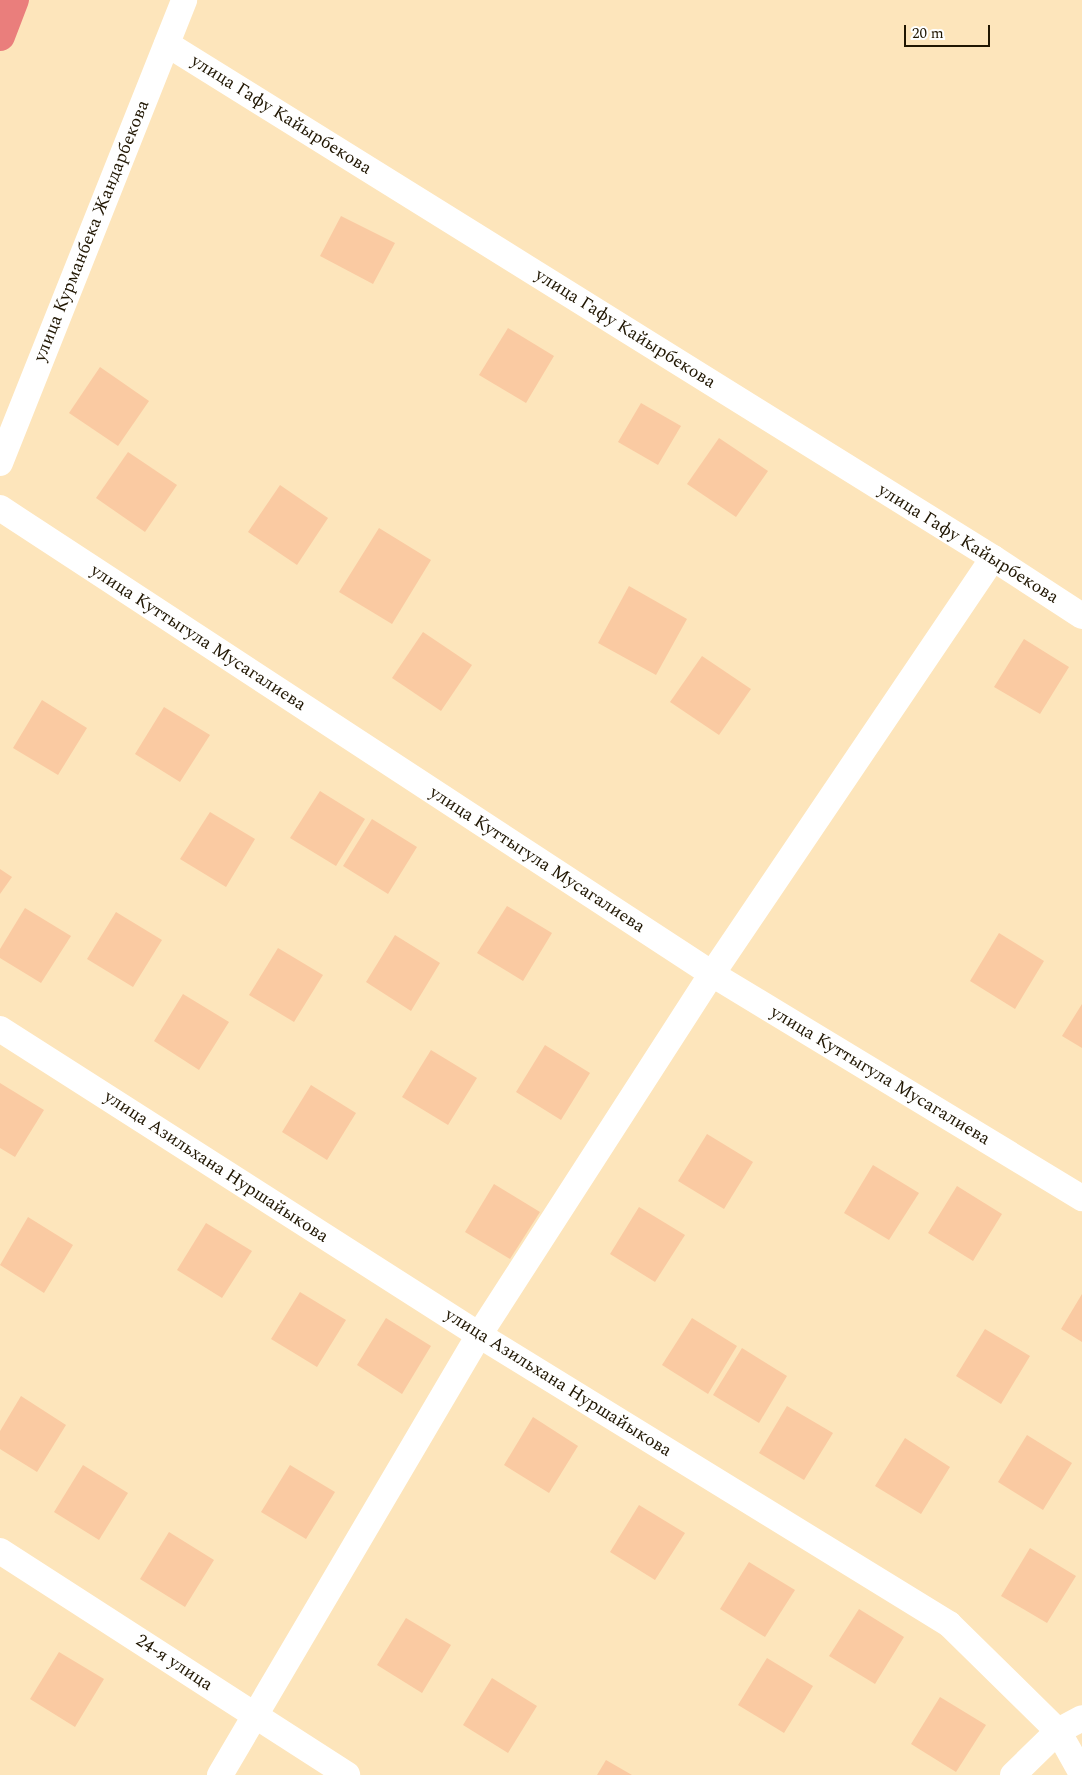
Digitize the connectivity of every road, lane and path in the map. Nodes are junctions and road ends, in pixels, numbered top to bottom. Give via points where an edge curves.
1 (184, 0) edge
2 (167, 44) junction
3 (0, 463) edge
4 (0, 508) edge
5 (993, 558) junction
6 (1082, 616) edge
7 (712, 974) junction
8 (0, 1029) edge
9 (1082, 1198) edge
10 (479, 1336) junction
11 (0, 1551) edge
12 (256, 1716) junction
13 (1082, 1718) edge
14 (1058, 1731) junction
15 (1082, 1774) edge
16 (220, 1775) edge
17 (347, 1775) edge
18 (1013, 1775) edge

1 - 2 street, улица Курманбека Жандарбекова
2 - 3 street, улица Курманбека Жандарбекова
2 - 5 street, улица Гафу Кайырбекова
4 - 7 street, улица Куттыгула Мусагалиева
5 - 6 street, улица Гафу Кайырбекова
5 - 7 street
7 - 9 street, улица Куттыгула Мусагалиева
7 - 10 street
8 - 10 street, улица Азильхана Нуршайыкова
10 - 12 street
10 - 14 street, улица Азильхана Нуршайыкова via 949,1624
11 - 12 street, 24-я улица
12 - 16 street
12 - 17 street, 24-я улица
13 - 14 street
14 - 15 street, улица Азильхана Нуршайыкова
14 - 18 street

